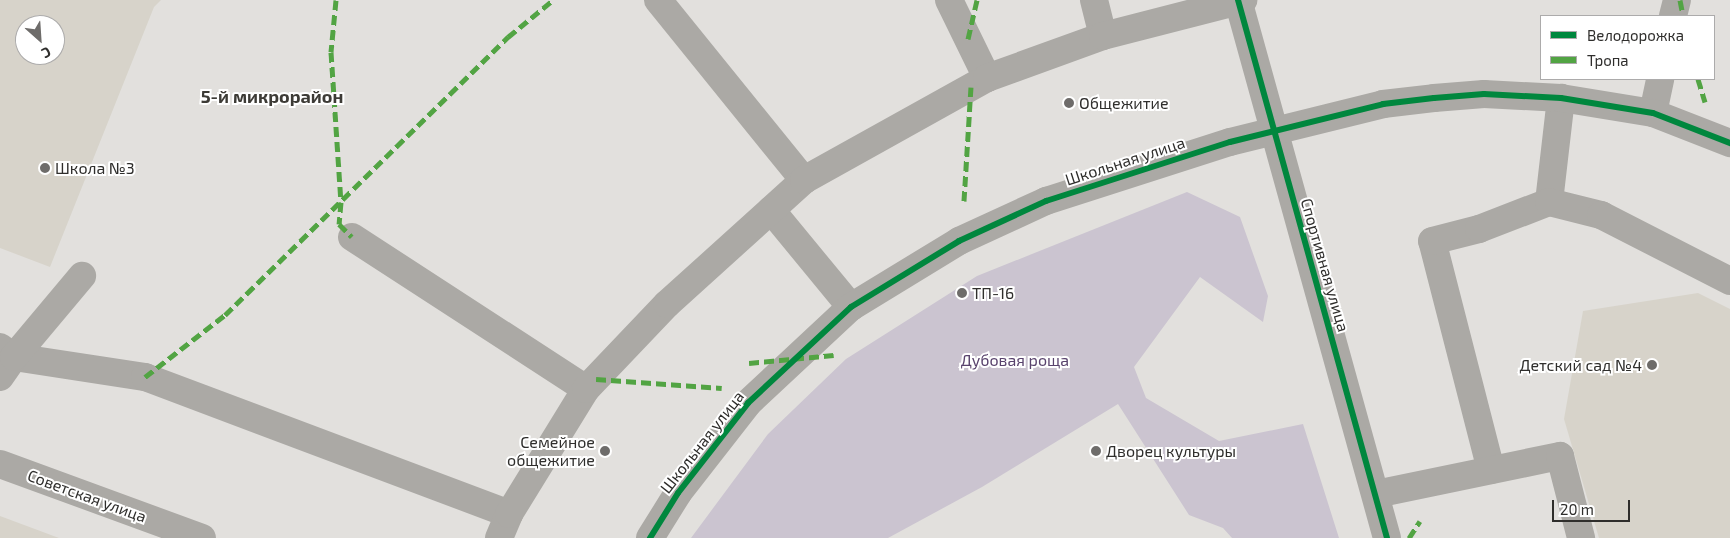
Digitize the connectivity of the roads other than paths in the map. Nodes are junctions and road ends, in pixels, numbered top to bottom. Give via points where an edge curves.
1 (658, 0) edge
2 (948, 0) edge
3 (1094, 0) edge
4 (1240, 0) edge
5 (1677, 0) edge
6 (1673, 15) edge
7 (1103, 36) junction
8 (987, 78) junction
9 (1660, 80) edge
10 (1560, 98) junction
11 (1653, 113) junction
12 (1273, 131) junction
13 (1730, 143) edge
14 (804, 180) junction
15 (1549, 202) junction
16 (771, 210) junction
17 (352, 237) dead end
18 (82, 276) dead end
19 (1730, 281) edge
20 (851, 307) junction
21 (5, 360) edge
22 (586, 388) junction
23 (0, 464) edge
24 (1491, 470) junction
25 (1376, 494) junction
26 (504, 526) edge
27 (193, 536) edge
28 (650, 538) edge
29 (1387, 538) edge
30 (1581, 538) edge

1 - 14 street
2 - 8 street
3 - 7 street
4 - 7 street
4 - 12 street, Спортивная улица
5 - 6 street
7 - 8 street
8 - 14 street
9 - 11 street
10 - 11 street, Школьная улица
10 - 12 street, Школьная улица via 1484,94 1434,98 1383,104
10 - 15 street
11 - 13 street, Школьная улица
12 - 20 street, Школьная улица via 1046,201 959,241
12 - 25 street, Спортивная улица
14 - 16 street
15 - 19 street via 1601,215
15 - 24 street via 1479,229 1432,241
16 - 20 street
16 - 22 street via 667,304
17 - 22 street
18 - 21 street
20 - 28 street, Школьная улица via 748,403 678,493
21 - 26 street via 145,377
22 - 26 street
23 - 27 street, Советская улица
24 - 25 street
24 - 30 street via 1560,456
25 - 29 street, Спортивная улица

